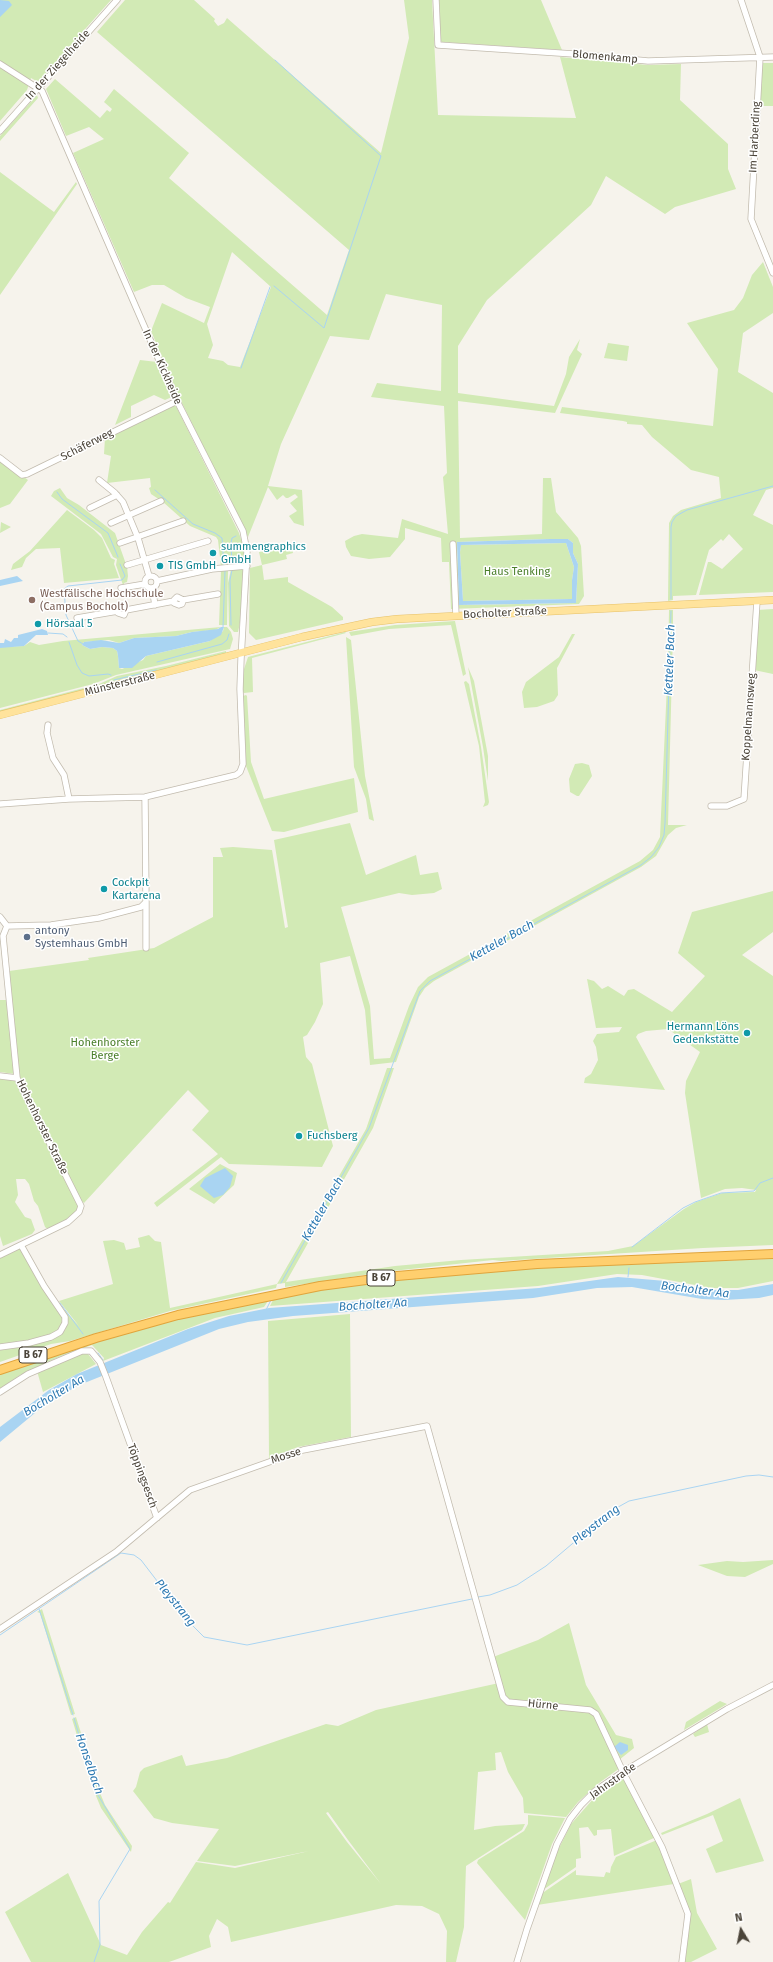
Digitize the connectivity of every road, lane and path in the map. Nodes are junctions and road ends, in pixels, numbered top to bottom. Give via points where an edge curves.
1 (117, 0) edge
2 (436, 0) edge
3 (741, 0) edge
4 (760, 57) junction
5 (773, 57) edge
6 (0, 64) edge
7 (38, 87) junction
8 (0, 131) edge
9 (773, 272) edge
10 (177, 401) junction
11 (0, 458) edge
12 (99, 480) dead end
13 (117, 495) junction
14 (161, 501) dead end
15 (90, 508) dead end
16 (129, 515) junction
17 (183, 521) dead end
18 (111, 523) dead end
19 (138, 537) junction
20 (208, 541) dead end
21 (120, 543) dead end
22 (452, 544) dead end
23 (145, 560) junction
24 (127, 565) dead end
25 (247, 566) junction
26 (149, 576) junction
27 (157, 581) junction
28 (145, 584) junction
29 (121, 588) dead end
30 (152, 588) junction
31 (218, 594) dead end
32 (773, 600) edge
33 (757, 601) junction
34 (156, 605) junction
35 (456, 616) junction
36 (77, 618) dead end
37 (241, 654) junction
38 (0, 715) edge
39 (48, 725) dead end
40 (146, 797) junction
41 (69, 799) junction
42 (0, 804) edge
43 (711, 806) dead end
44 (146, 902) junction
45 (0, 917) edge
46 (7, 926) junction
47 (146, 948) dead end
48 (0, 1076) edge
49 (17, 1078) junction
50 (21, 1245) junction
51 (773, 1251) edge
52 (773, 1254) edge
53 (0, 1255) edge
54 (0, 1347) edge
55 (0, 1367) edge
56 (0, 1370) edge
57 (0, 1392) edge
58 (427, 1426) joint
59 (157, 1518) junction
60 (0, 1629) edge
61 (773, 1686) edge
62 (623, 1772) junction
63 (517, 1962) edge
64 (682, 1962) edge

1 - 7 street, In der Ziegelheide
2 - 4 street, Blomenkamp via 438,45 648,61
3 - 4 street, Im Harberding
4 - 5 street, Blomenkamp
4 - 9 street, Im Harberding via 750,213
6 - 7 street
7 - 8 street, In der Ziegelheide
7 - 10 street, In der Kickheide via 42,91
10 - 11 street, Schäferweg via 27,474 22,475
10 - 25 street, In der Kickheide via 242,531 247,551
12 - 13 street
13 - 15 street
13 - 16 street
14 - 16 street
16 - 18 street
16 - 19 street
17 - 19 street
19 - 21 street
19 - 23 street
20 - 23 street
22 - 35 street
23 - 24 street
23 - 26 street
25 - 27 street via 212,569
25 - 37 street, In der Kickheide
26 - 27 street via 153,576
26 - 28 street
27 - 30 street
28 - 29 street
28 - 30 street
30 - 34 street
31 - 34 street via 183,600 179,606 174,601
32 - 33 main road, Bocholter Straße
33 - 35 main road, Bocholter Straße
33 - 43 street, Koppelmannsweg via 744,799 727,806
34 - 36 street via 126,610 122,615 118,611
35 - 37 main road, Bocholter Straße via 397,619 349,626
37 - 38 main road, Münsterstraße
37 - 40 street, In der Kickheide via 243,764 240,772
39 - 41 street via 47,733 53,758 64,775
40 - 41 street
40 - 44 street
41 - 42 street
44 - 46 street via 141,907 99,918 51,925
44 - 47 street
45 - 46 street
46 - 49 street, Hohenhorster Straße via 3,936
48 - 49 street
49 - 50 street, Hohenhorster Straße via 81,1206 79,1212 68,1222
50 - 53 street, Hohenhorster Straße
50 - 54 street via 65,1317 65,1323 60,1332 51,1337
51 - 55 highway, B 67 via 464,1266 320,1284 178,1312 73,1342
52 - 56 highway, B 67 via 508,1266 320,1286 178,1315 96,1338
57 - 59 street, Töppingsesch via 28,1374 82,1352 91,1351 100,1362 106,1377
58 - 59 street, Mosse via 296,1452 190,1490
58 - 62 street, Hürne via 503,1697 508,1702 590,1710 596,1714
59 - 60 street, Töppingsesch via 116,1552
61 - 62 street, Jahnstraße via 727,1709
62 - 63 street, Jahnstraße via 595,1791 570,1819 562,1833
62 - 64 street, Hürne via 662,1846 688,1914

